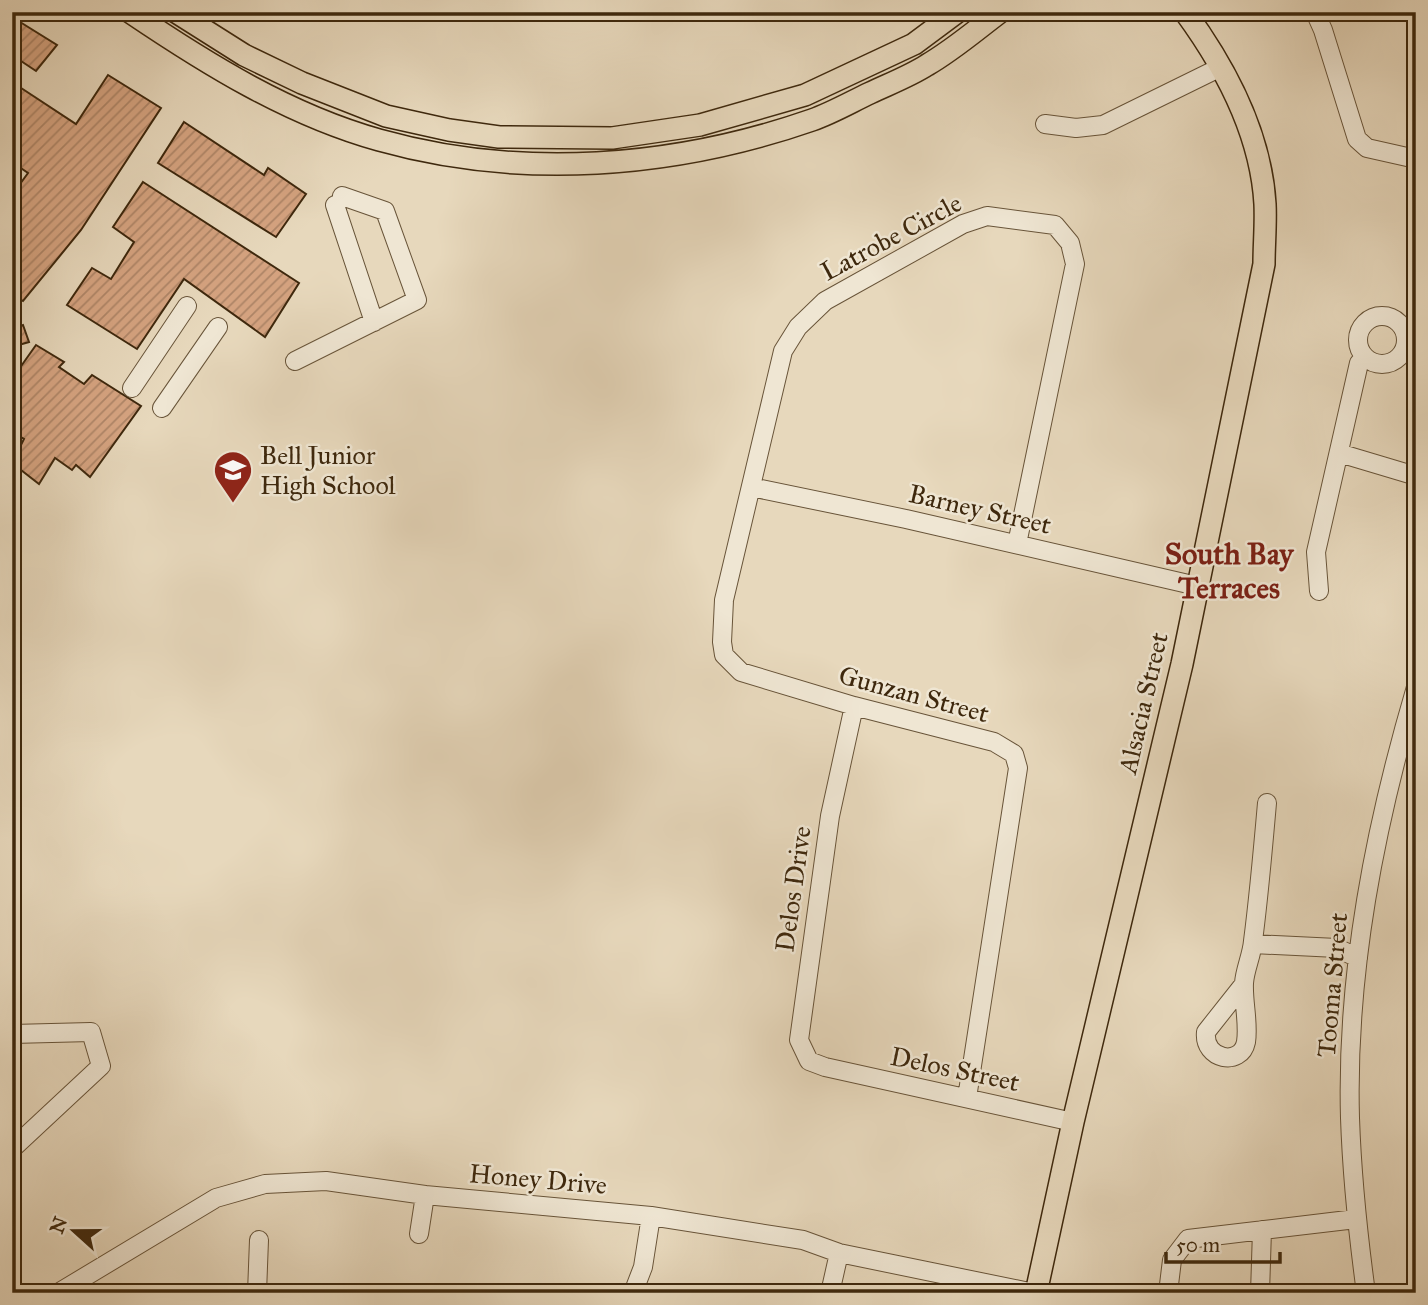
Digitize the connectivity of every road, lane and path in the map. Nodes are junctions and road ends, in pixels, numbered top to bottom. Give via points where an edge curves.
1 (130, 12) edge
2 (176, 12) edge
3 (957, 12) edge
4 (1000, 12) edge
5 (1185, 12) edge
6 (1315, 12) edge
7 (1221, 67) junction
8 (1045, 124) dead end
9 (452, 130) junction
10 (379, 140) junction
11 (1416, 159) edge
12 (187, 306) dead end
13 (374, 321) junction
14 (218, 327) dead end
15 (1365, 357) dead end
16 (295, 361) dead end
17 (132, 388) dead end
18 (162, 408) dead end
19 (1339, 453) junction
20 (1416, 476) edge
21 (751, 486) junction
22 (1017, 544) junction
23 (1197, 586) junction
24 (1319, 591) dead end
25 (724, 600) joint
26 (1416, 687) edge
27 (854, 706) junction
28 (1410, 728) edge
29 (1267, 803) dead end
30 (1253, 944) junction
31 (1358, 958) junction
32 (1244, 984) dead end
33 (12, 1034) edge
34 (825, 1067) joint
35 (967, 1098) junction
36 (1073, 1122) junction
37 (12, 1149) edge
38 (425, 1195) junction
39 (651, 1216) junction
40 (1356, 1219) junction
41 (1262, 1230) junction
42 (419, 1234) dead end
43 (259, 1240) dead end
44 (839, 1253) junction
45 (58, 1293) edge
46 (257, 1293) edge
47 (633, 1293) edge
48 (830, 1293) edge
49 (1035, 1293) edge
50 (1168, 1293) edge
51 (1260, 1293) edge
52 (1366, 1293) edge

1 - 10 main road via 232,77
2 - 9 main road via 244,55 302,83 386,116
3 - 9 main road via 914,44 805,95 700,125 612,138 499,137
4 - 10 main road via 927,66 814,119 705,150 614,163 497,163
5 - 7 main road, Alsacia Street
6 - 11 street via 1357,139 1367,148
7 - 8 street via 1103,125
7 - 23 main road, Alsacia Street via 1244,114 1258,159 1265,203 1264,264
9 - 10 main road via 431,141 387,131
12 - 17 street
13 - 13 street via 417,300 385,211 339,200
13 - 16 street
14 - 18 street
15 - 19 street via 1359,363
19 - 20 street
19 - 24 street via 1316,552
21 - 22 street, Barney Street
21 - 22 street, Latrobe Circle via 783,351 798,327 825,301 963,224 987,216 1055,225 1070,243 1076,264
21 - 25 street, Latrobe Circle
22 - 23 street, Barney Street
23 - 36 main road, Alsacia Street
25 - 27 street, Gunzan Street via 724,655 741,672
26 - 28 street, Tooma Street
27 - 34 street, Delos Drive via 830,816 799,1040 809,1061
27 - 35 street, Gunzan Street via 994,742 1014,754 1018,768
28 - 31 street, Tooma Street via 1372,869
29 - 30 street
30 - 31 street via 1337,948
30 - 32 street
31 - 40 street, Tooma Street via 1350,1089
33 - 37 street via 91,1031 101,1066
34 - 35 street, Delos Street
35 - 36 street, Delos Street
36 - 49 main road, Alsacia Street
38 - 39 street, Honey Drive
38 - 42 street
38 - 45 street, Honey Drive via 326,1181 265,1184 216,1198
39 - 44 street, Honey Drive via 803,1240
39 - 47 street via 643,1267
40 - 41 street
40 - 52 street, Tooma Street
41 - 50 street via 1188,1239 1172,1260
41 - 51 street
43 - 46 street
44 - 48 street
44 - 49 street, Honey Drive

